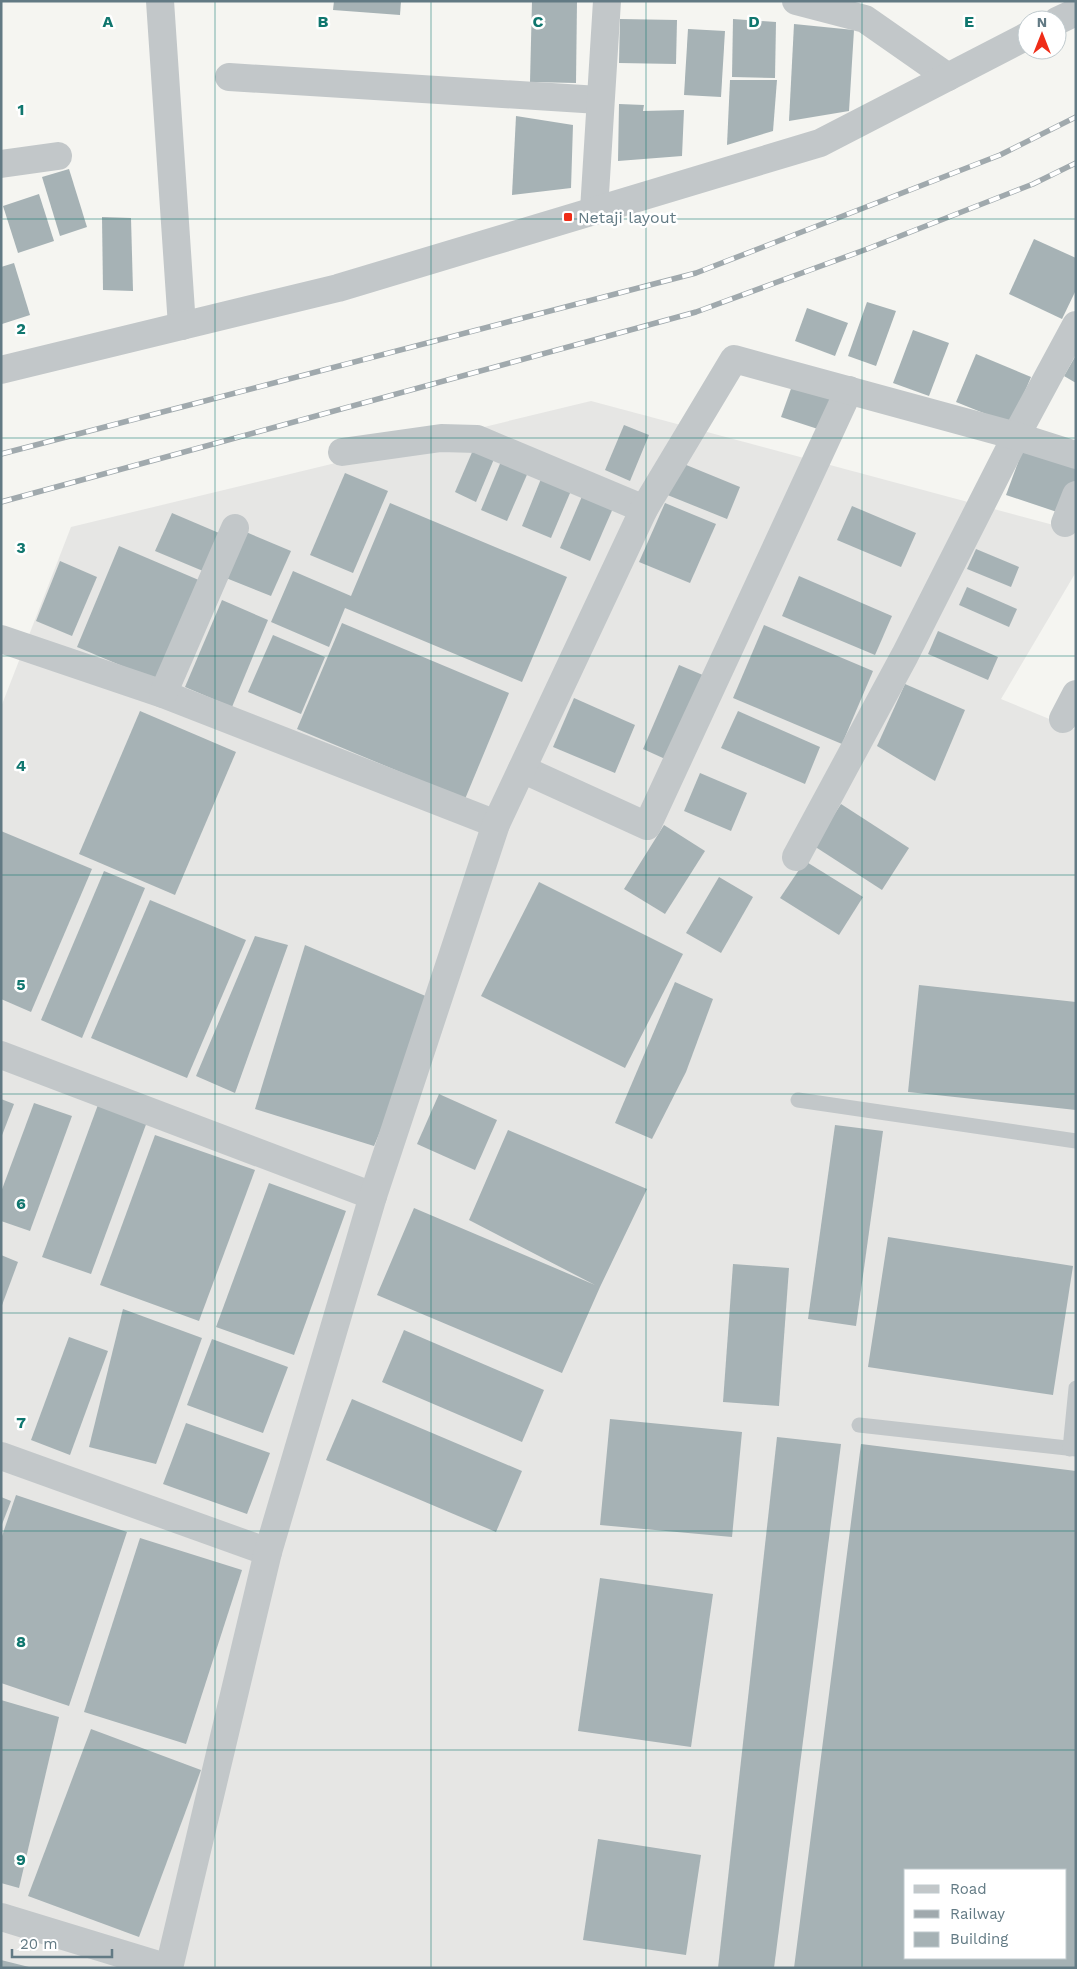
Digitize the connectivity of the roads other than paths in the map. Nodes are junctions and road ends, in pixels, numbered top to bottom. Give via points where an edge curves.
1 (160, 1) edge
2 (607, 1) edge
3 (796, 1) edge
4 (1017, 41) edge
5 (229, 77) dead end
6 (948, 77) junction
7 (599, 100) junction
8 (58, 156) dead end
9 (1, 164) edge
10 (594, 210) junction
11 (182, 326) junction
12 (1076, 326) edge
13 (1, 370) edge
14 (849, 390) junction
15 (1016, 436) junction
16 (342, 452) dead end
17 (1076, 455) edge
18 (1076, 495) edge
19 (644, 509) junction
20 (1065, 523) dead end
21 (235, 528) dead end
22 (1, 639) edge
23 (163, 694) junction
24 (1076, 694) edge
25 (1063, 719) dead end
26 (522, 769) junction
27 (496, 824) junction
28 (796, 857) dead end
29 (1, 1055) edge
30 (798, 1100) dead end
31 (1076, 1141) edge
32 (373, 1196) junction
33 (1076, 1388) edge
34 (859, 1425) dead end
35 (1073, 1449) edge
36 (1, 1456) edge
37 (268, 1552) junction
38 (1, 1917) edge
39 (169, 1968) edge

1 - 11 street
2 - 7 street
3 - 6 street via 865,19
4 - 6 street
5 - 7 street
6 - 10 street via 820,143
7 - 10 street
8 - 9 street
10 - 11 street via 338,288
11 - 13 street
12 - 15 street
14 - 15 street
14 - 19 street via 734,359
14 - 26 street via 647,826
15 - 17 street
15 - 28 street via 905,655
16 - 19 street via 441,438 477,439
18 - 20 street
19 - 26 street
21 - 23 street
22 - 23 street
23 - 27 street
24 - 25 street
26 - 27 street
27 - 32 street
29 - 32 street
30 - 31 lane
32 - 37 street
33 - 35 lane
34 - 35 lane
36 - 37 street
37 - 39 street
38 - 39 street

